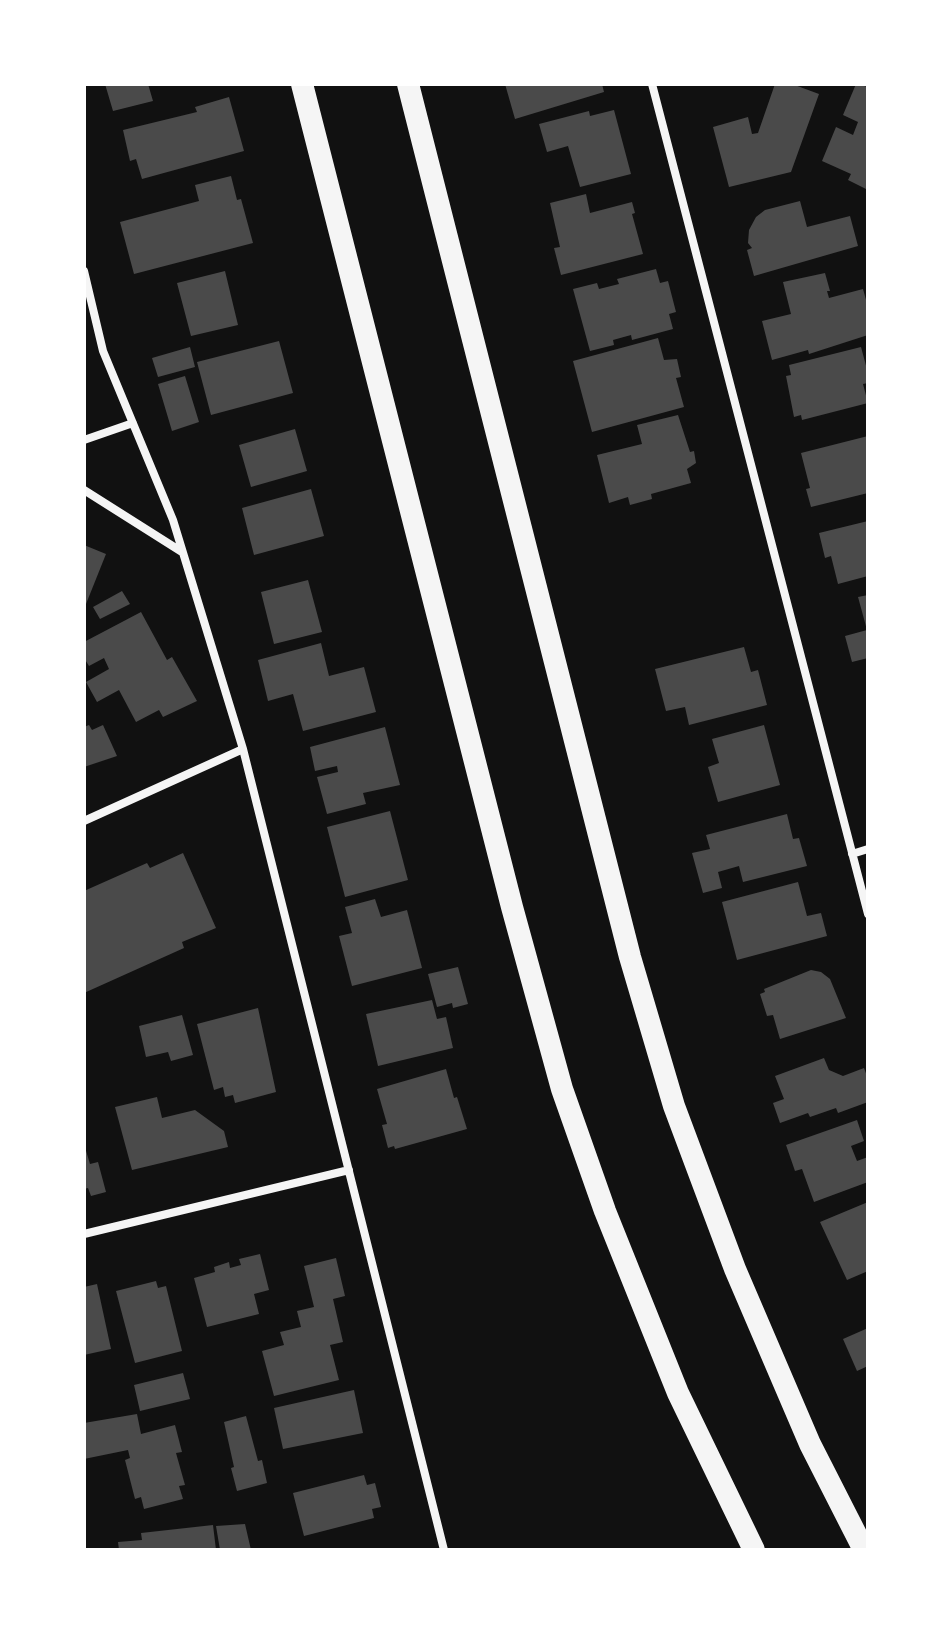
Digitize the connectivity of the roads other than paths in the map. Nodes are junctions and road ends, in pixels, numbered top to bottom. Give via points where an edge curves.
1 (302, 84) edge
2 (408, 84) edge
3 (652, 84) edge
4 (84, 271) edge
5 (133, 423) junction
6 (84, 440) edge
7 (84, 490) edge
8 (183, 552) junction
9 (243, 749) junction
10 (84, 821) edge
11 (868, 849) edge
12 (852, 854) junction
13 (868, 914) edge
14 (349, 1170) junction
15 (84, 1234) edge
16 (444, 1550) edge
17 (754, 1550) edge
18 (864, 1550) edge

1 - 17 highway via 562,1089 678,1393
2 - 18 highway via 630,957 674,1106 735,1269 810,1444
3 - 12 street
4 - 5 street via 103,351
5 - 6 street
5 - 8 street
7 - 8 street
8 - 9 street
9 - 10 street
9 - 14 street
11 - 12 street
12 - 13 street
14 - 15 street
14 - 16 street

